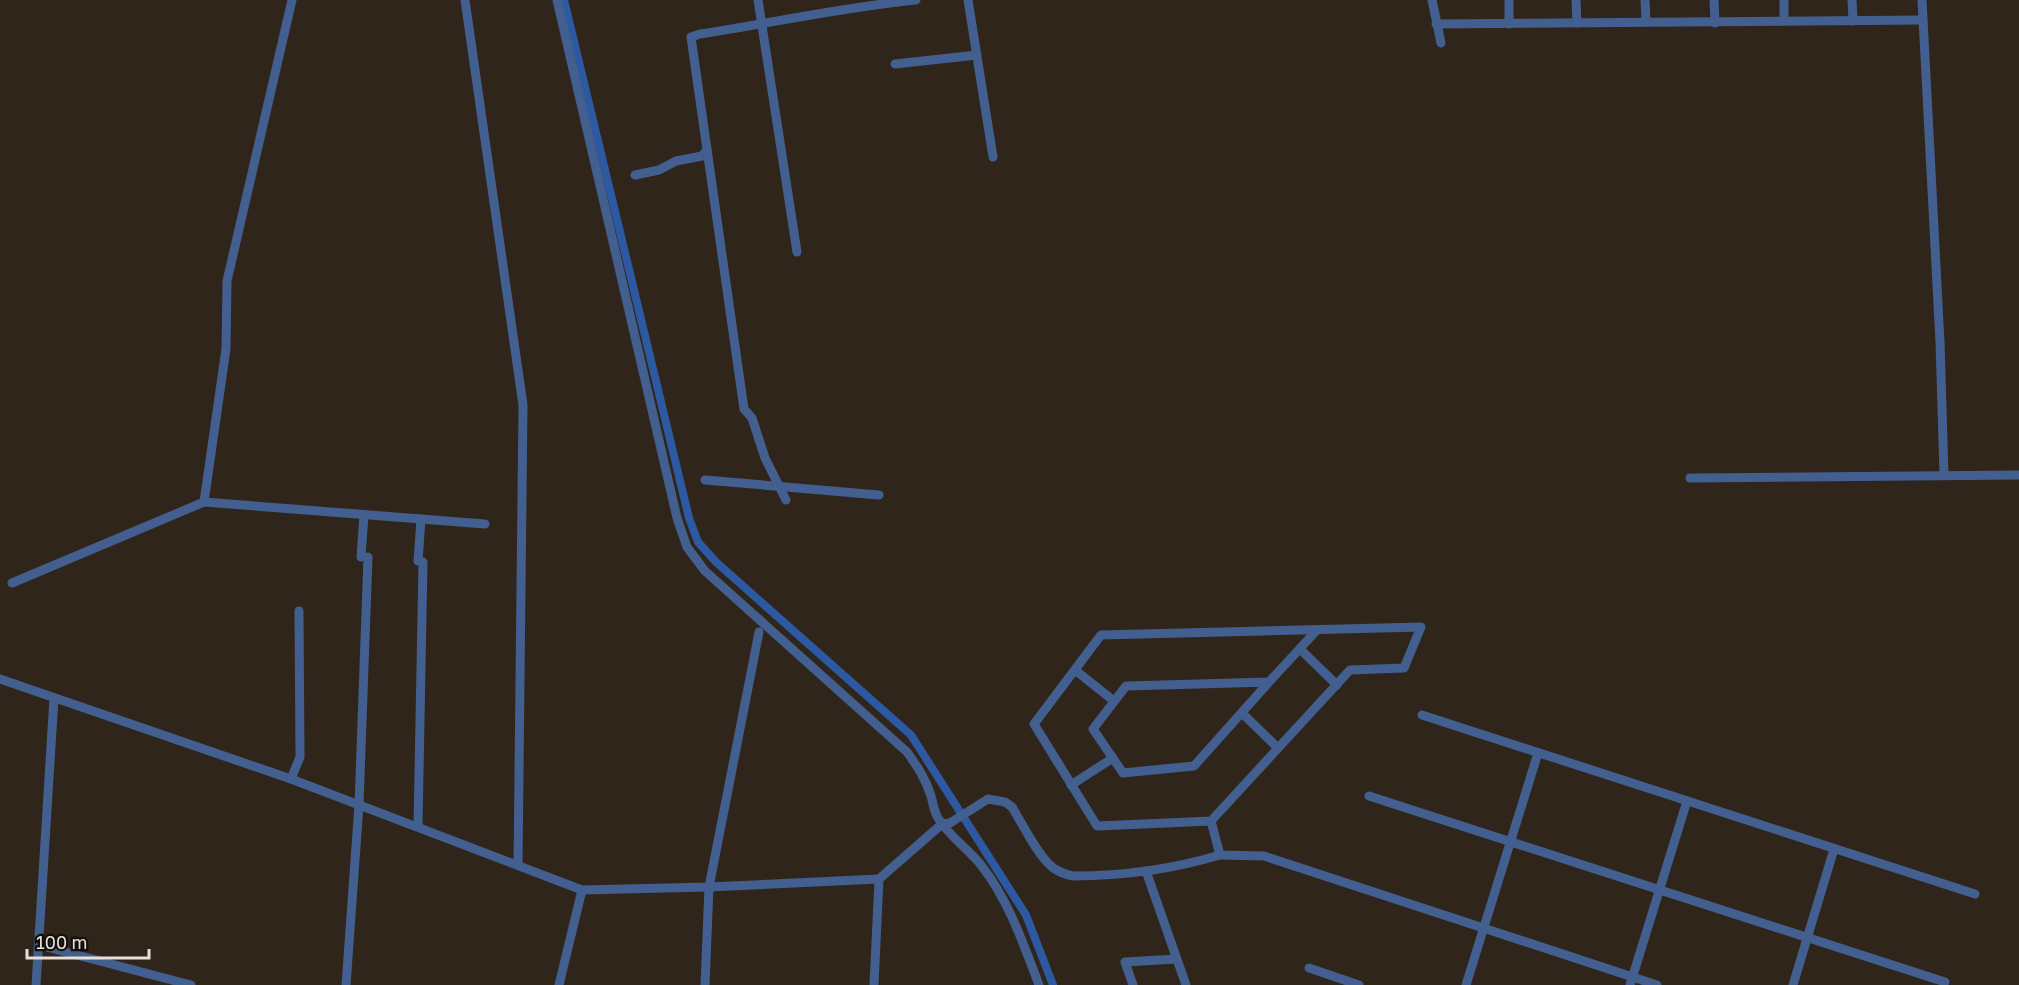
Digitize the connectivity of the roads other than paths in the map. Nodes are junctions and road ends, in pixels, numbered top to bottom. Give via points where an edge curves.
1 (292, 0) edge
2 (465, 0) edge
3 (557, 0) edge
4 (758, 0) edge
5 (916, 0) edge
6 (968, 0) edge
7 (1432, 0) edge
8 (1509, 0) edge
9 (1576, 0) edge
10 (1645, 0) edge
11 (1714, 0) edge
12 (1784, 0) edge
13 (1852, 0) edge
14 (1922, 0) edge
15 (1923, 20) junction
16 (1784, 21) junction
17 (1852, 21) junction
18 (1646, 22) junction
19 (1577, 23) junction
20 (1715, 23) junction
21 (1436, 24) junction
22 (1509, 24) junction
23 (762, 25) junction
24 (1441, 43) dead end
25 (977, 55) junction
26 (895, 64) dead end
27 (707, 150) junction
28 (993, 157) dead end
29 (635, 175) dead end
30 (798, 252) dead end
31 (2019, 475) edge
32 (1944, 476) junction
33 (1690, 478) dead end
34 (705, 480) dead end
35 (778, 486) junction
36 (879, 495) dead end
37 (786, 500) dead end
38 (204, 502) junction
39 (364, 515) junction
40 (421, 519) junction
41 (485, 524) dead end
42 (12, 584) dead end
43 (299, 610) dead end
44 (1317, 630) junction
45 (759, 632) dead end
46 (1300, 649) junction
47 (1075, 670) junction
48 (0, 679) edge
49 (1269, 682) junction
50 (1337, 685) junction
51 (54, 698) junction
52 (1114, 701) junction
53 (1242, 713) junction
54 (1422, 715) dead end
55 (1278, 748) junction
56 (1538, 753) junction
57 (1113, 758) junction
58 (291, 779) junction
59 (1071, 785) junction
60 (1369, 796) dead end
61 (1687, 801) junction
62 (359, 805) junction
63 (1211, 821) junction
64 (946, 823) junction
65 (418, 826) junction
66 (1510, 842) junction
67 (1834, 849) junction
68 (1220, 855) junction
69 (518, 865) junction
70 (1146, 871) junction
71 (879, 879) junction
72 (709, 887) junction
73 (582, 890) junction
74 (1659, 890) junction
75 (1975, 894) dead end
76 (1484, 928) junction
77 (1808, 938) junction
78 (39, 945) junction
79 (1176, 958) junction
80 (1309, 968) dead end
81 (1631, 981) edge
82 (1945, 982) dead end
83 (36, 985) edge
84 (191, 985) edge
85 (346, 985) edge
86 (559, 985) edge
87 (705, 985) edge
88 (874, 985) edge
89 (1039, 985) edge
90 (1133, 985) edge
91 (1186, 985) edge
92 (1359, 985) edge
93 (1466, 985) edge
94 (1657, 985) edge
95 (1793, 985) edge

1 - 38 street via 227,281 226,349
2 - 69 street via 523,405
3 - 64 street via 677,518 687,547 705,571 907,752 924,779 936,816
4 - 23 street
5 - 23 street via 869,4
6 - 25 street
7 - 21 street
8 - 22 street
9 - 19 street
10 - 18 street
11 - 20 street
12 - 16 street
13 - 17 street
14 - 15 street
15 - 17 street
15 - 32 street
16 - 17 street
16 - 20 street
18 - 19 street
18 - 20 street
19 - 22 street
21 - 22 street
21 - 24 street
23 - 27 street via 691,37
23 - 30 street
25 - 26 street
25 - 28 street
27 - 29 street via 702,156
27 - 35 street via 744,409 752,417
31 - 32 street
32 - 33 street
34 - 35 street
35 - 36 street
35 - 37 street
38 - 39 street
38 - 42 street
39 - 40 street
39 - 62 street
40 - 41 street
40 - 65 street
43 - 58 street via 300,757
44 - 46 street
44 - 47 street via 1101,635
44 - 50 street via 1422,627 1404,668 1350,670
45 - 72 street
46 - 49 street
46 - 50 street
47 - 52 street
47 - 59 street via 1034,724
48 - 51 street
49 - 52 street via 1126,686
49 - 53 street
50 - 55 street
51 - 58 street
51 - 78 street
52 - 57 street via 1093,729
53 - 55 street
53 - 57 street via 1194,766 1123,773
54 - 56 street
55 - 63 street
56 - 61 street
56 - 66 street
57 - 59 street
58 - 62 street
59 - 63 street via 1097,826
60 - 66 street
61 - 67 street
61 - 74 street
62 - 65 street
62 - 85 street
63 - 68 street
64 - 70 street via 988,799 997,799 1012,807 1051,867 1061,873 1085,876
64 - 71 street
64 - 89 street via 948,832 981,865 1002,898
65 - 69 street
66 - 74 street
66 - 76 street
67 - 75 street
67 - 77 street
68 - 70 street
68 - 76 street via 1264,856
69 - 73 street
70 - 79 street
71 - 72 street
71 - 88 street
72 - 73 street
72 - 87 street
73 - 86 street
74 - 77 street
74 - 81 street
76 - 81 street
76 - 93 street
77 - 82 street
77 - 95 street
78 - 83 street
78 - 84 street
79 - 90 street via 1125,962
79 - 91 street
80 - 92 street
81 - 94 street

